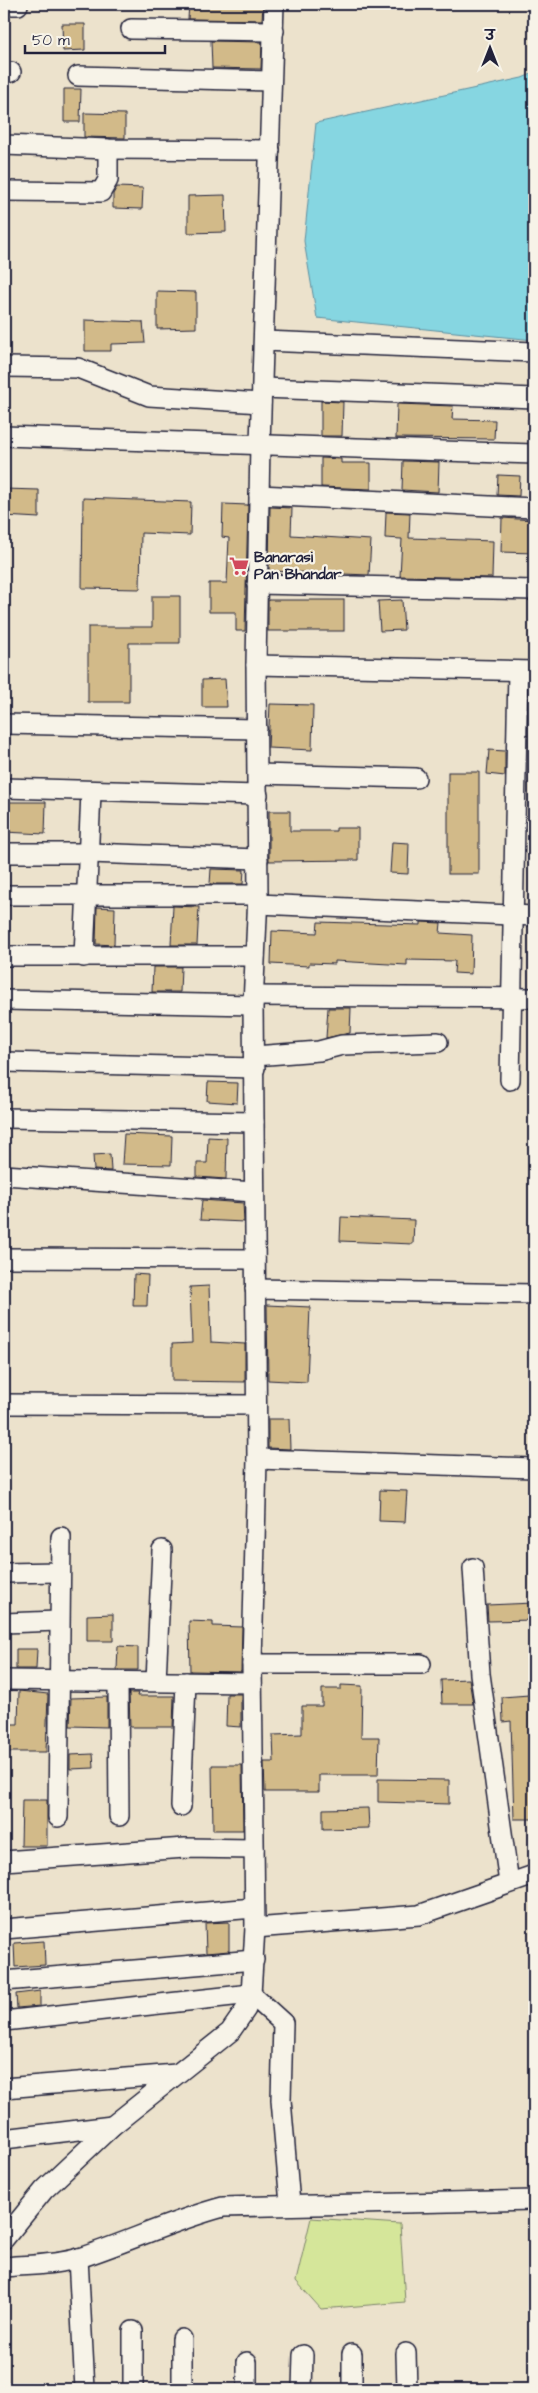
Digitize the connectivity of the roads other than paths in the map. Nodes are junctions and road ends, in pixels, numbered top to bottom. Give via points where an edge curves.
1 (274, 4) edge
2 (131, 29) dead end
3 (274, 31) junction
4 (78, 76) dead end
5 (271, 81) junction
6 (4, 146) edge
7 (108, 149) junction
8 (270, 150) junction
9 (4, 191) edge
10 (264, 341) junction
11 (534, 352) edge
12 (4, 367) edge
13 (262, 395) junction
14 (534, 398) edge
15 (4, 436) edge
16 (260, 444) junction
17 (534, 454) edge
18 (259, 496) junction
19 (534, 508) edge
20 (257, 584) junction
21 (534, 590) edge
22 (256, 665) junction
23 (526, 671) edge
24 (4, 724) edge
25 (257, 729) junction
26 (258, 774) junction
27 (416, 778) dead end
28 (4, 788) edge
29 (91, 792) junction
30 (258, 795) junction
31 (90, 852) junction
32 (4, 853) edge
33 (258, 859) junction
34 (86, 894) junction
35 (4, 895) edge
36 (258, 900) junction
37 (513, 915) junction
38 (534, 916) edge
39 (4, 956) edge
40 (256, 956) junction
41 (84, 957) junction
42 (513, 998) junction
43 (534, 998) edge
44 (4, 1000) edge
45 (253, 1000) junction
46 (438, 1042) dead end
47 (4, 1062) edge
48 (255, 1062) junction
49 (510, 1080) dead end
50 (4, 1118) edge
51 (254, 1122) junction
52 (4, 1174) edge
53 (254, 1192) junction
54 (4, 1258) edge
55 (255, 1259) junction
56 (255, 1289) junction
57 (534, 1294) edge
58 (4, 1404) edge
59 (255, 1405) junction
60 (256, 1459) junction
61 (534, 1468) edge
62 (61, 1537) dead end
63 (162, 1550) dead end
64 (472, 1568) dead end
65 (59, 1572) junction
66 (4, 1573) edge
67 (58, 1621) junction
68 (4, 1623) edge
69 (252, 1664) junction
70 (421, 1664) dead end
71 (4, 1680) edge
72 (156, 1681) junction
73 (58, 1682) junction
74 (118, 1682) junction
75 (186, 1682) junction
76 (252, 1683) junction
77 (181, 1806) dead end
78 (119, 1816) dead end
79 (58, 1817) dead end
80 (254, 1849) junction
81 (4, 1862) edge
82 (534, 1874) edge
83 (509, 1883) junction
84 (254, 1908) junction
85 (255, 1928) junction
86 (4, 1929) edge
87 (254, 1960) junction
88 (4, 1981) edge
89 (251, 1994) junction
90 (4, 2021) edge
91 (176, 2074) junction
92 (4, 2088) edge
93 (112, 2126) junction
94 (4, 2139) edge
95 (534, 2200) edge
96 (290, 2204) junction
97 (4, 2239) edge
98 (78, 2258) junction
99 (4, 2267) edge
100 (134, 2331) dead end
101 (182, 2339) dead end
102 (406, 2353) dead end
103 (352, 2354) dead end
104 (303, 2355) dead end
105 (247, 2362) dead end
106 (85, 2389) edge
107 (133, 2389) edge
108 (182, 2389) edge
109 (247, 2389) edge
110 (302, 2389) edge
111 (352, 2389) edge
112 (407, 2389) edge

1 - 3 street
2 - 3 street
3 - 5 street
4 - 5 street
5 - 8 street
6 - 7 street
7 - 8 street
7 - 9 street via 108,180 101,192
8 - 10 street
10 - 11 street
10 - 13 street
12 - 13 street via 78,368 149,396
13 - 14 street
13 - 16 street
15 - 16 street
16 - 17 street
16 - 18 street
18 - 19 street
18 - 20 street
20 - 21 street
20 - 22 street
22 - 23 street
22 - 25 street
23 - 37 street
24 - 25 street
25 - 26 street
26 - 27 street
26 - 30 street
28 - 29 street
29 - 30 street
29 - 31 street
30 - 33 street
31 - 32 street
31 - 33 street
31 - 34 street
33 - 36 street
34 - 35 street
34 - 36 street
34 - 41 street
36 - 37 street
36 - 40 street
37 - 38 street
37 - 42 street
39 - 41 street
40 - 41 street
40 - 45 street
42 - 43 street
42 - 45 street
42 - 49 street
44 - 45 street
45 - 48 street
46 - 48 street via 342,1045
47 - 48 street
48 - 51 street
50 - 51 street
51 - 53 street
52 - 53 street
53 - 55 street
54 - 55 street
55 - 56 street
56 - 57 street
56 - 59 street
58 - 59 street
59 - 60 street
60 - 61 street
60 - 69 street
62 - 65 street
63 - 72 street
64 - 83 street via 480,1674
65 - 66 street
65 - 67 street
67 - 68 street
67 - 73 street
69 - 70 street
69 - 76 street
71 - 73 street
72 - 74 street
72 - 75 street
73 - 74 street
73 - 79 street
74 - 78 street
75 - 76 street
75 - 77 street
76 - 80 street
80 - 81 street via 185,1848
80 - 84 street
82 - 83 street
83 - 85 street via 419,1915
84 - 85 street
84 - 86 street
85 - 87 street
87 - 88 street
87 - 89 street
89 - 90 street
89 - 91 street via 246,2009 230,2032
89 - 96 street via 283,2023 281,2100
91 - 92 street
91 - 93 street
93 - 94 street
93 - 97 street via 44,2190
95 - 96 street
96 - 98 street via 223,2207 185,2217
98 - 99 street
98 - 106 street
100 - 107 street
101 - 108 street
102 - 112 street
103 - 111 street
104 - 110 street
105 - 109 street

